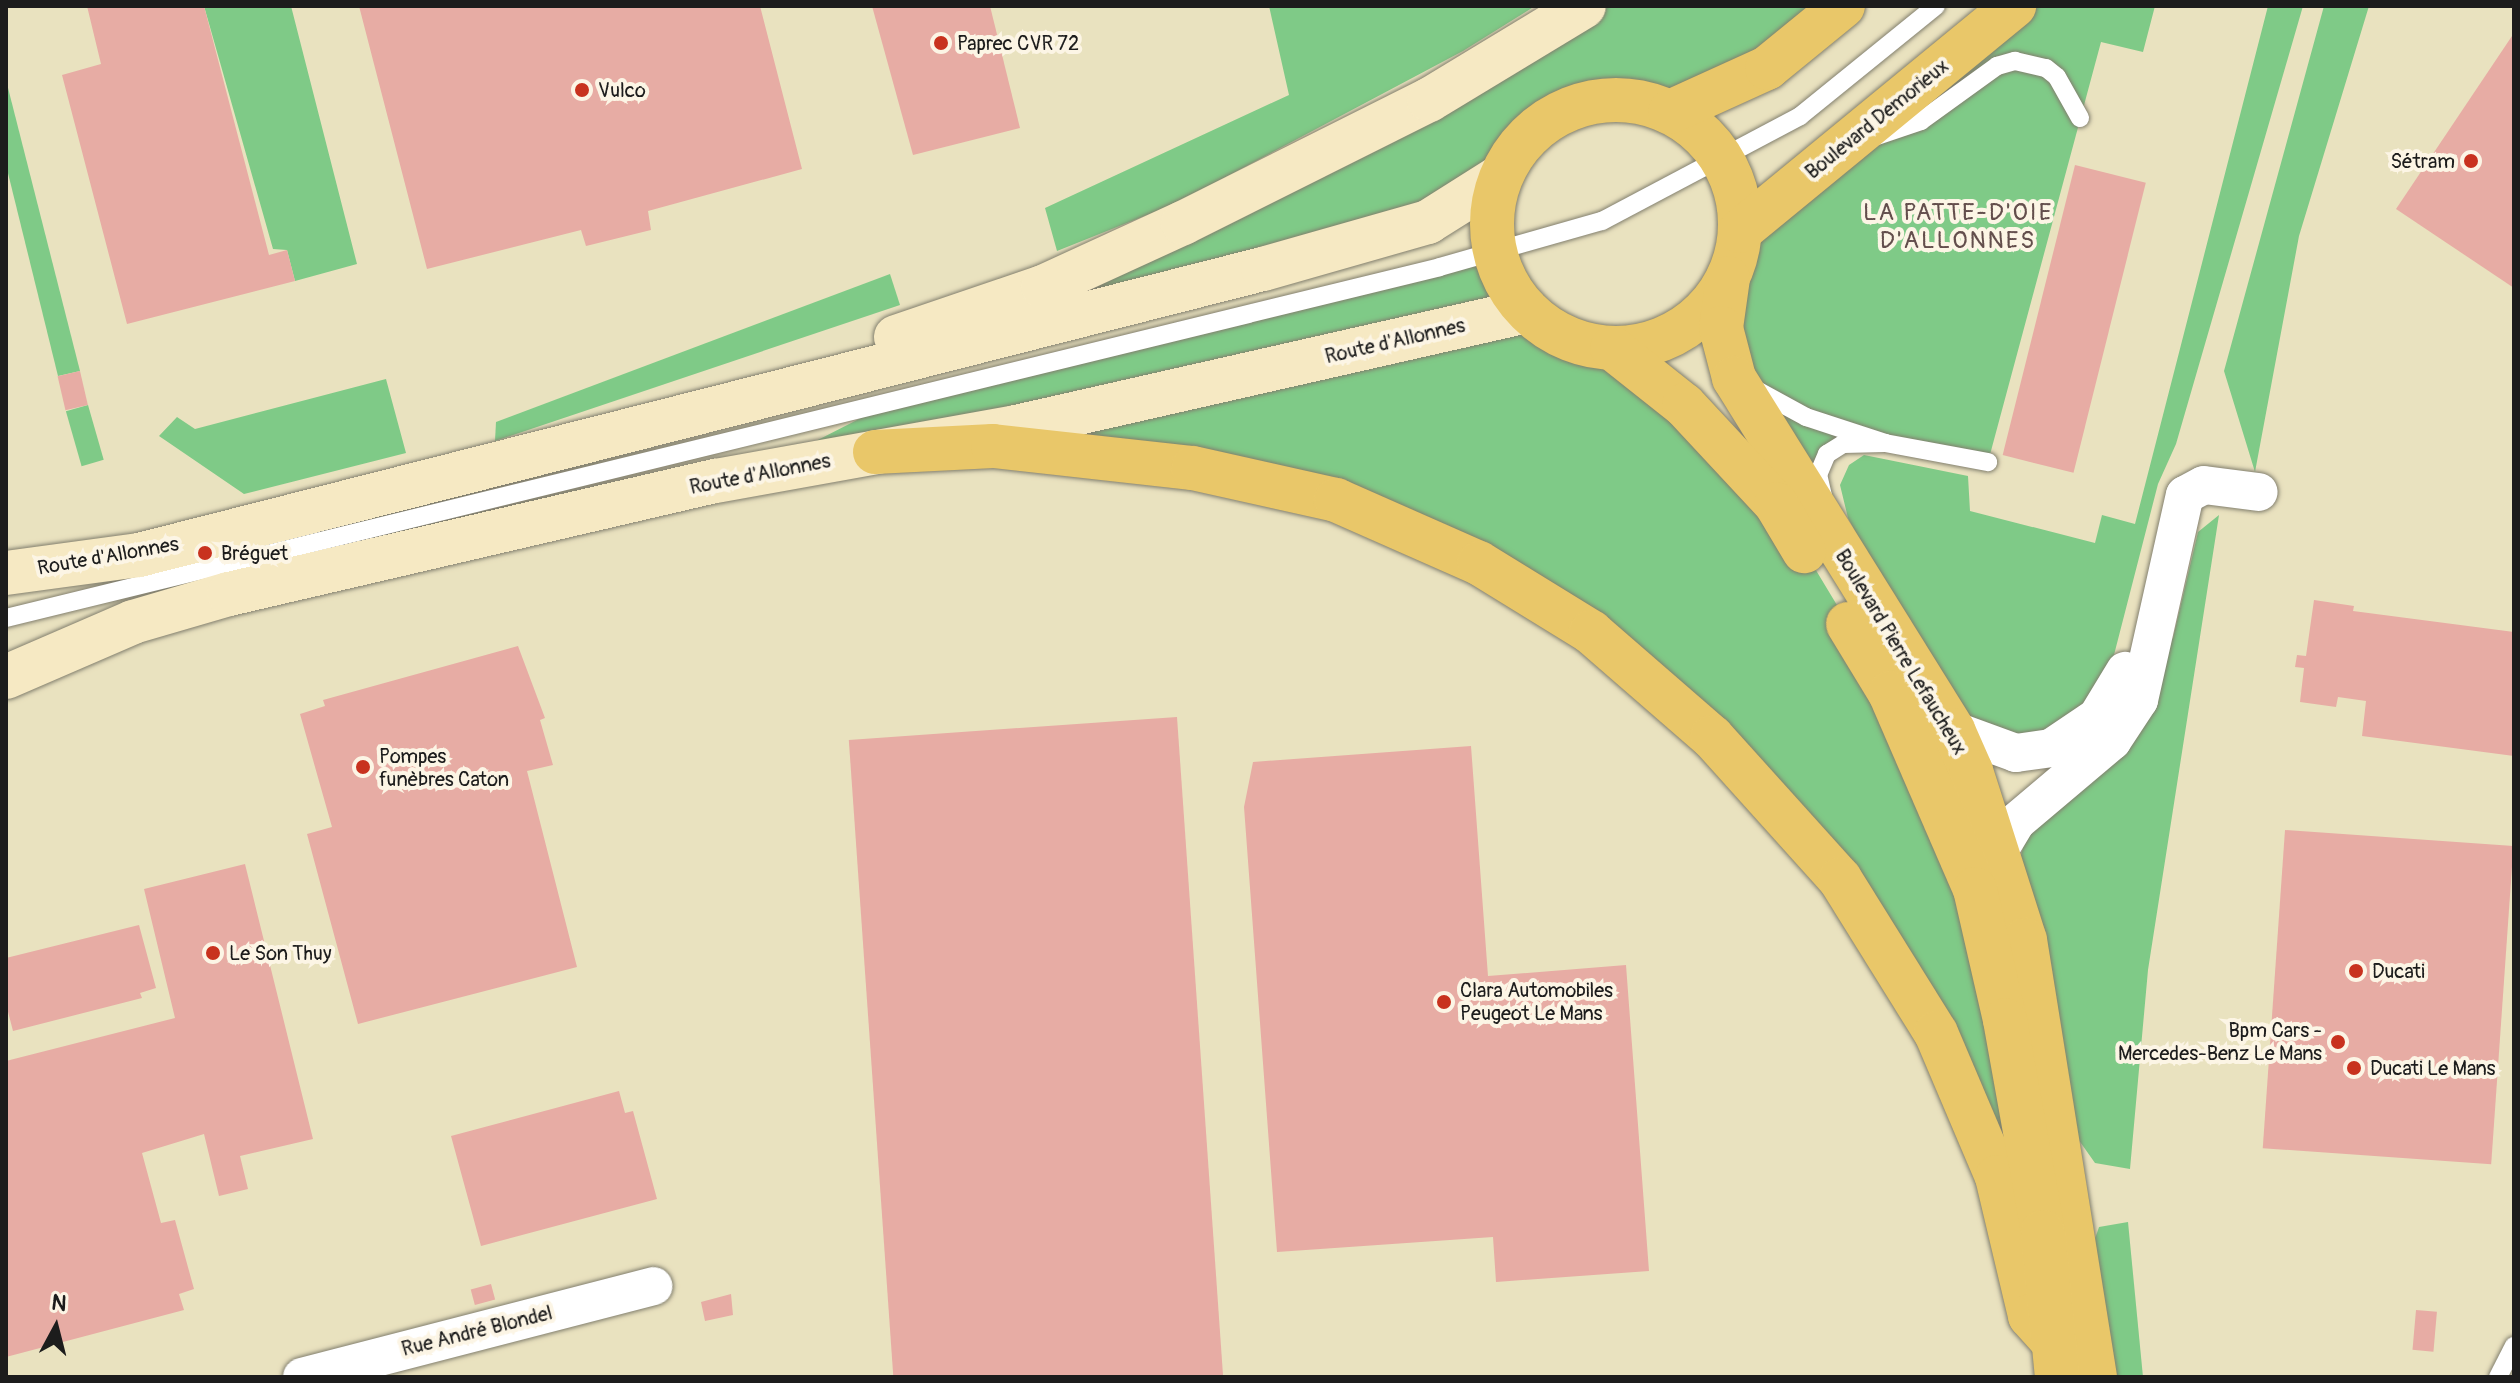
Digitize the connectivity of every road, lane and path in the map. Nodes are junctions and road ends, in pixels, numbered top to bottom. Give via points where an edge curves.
1 (1584, 6) edge
2 (1843, 6) edge
3 (1936, 6) edge
4 (2014, 6) edge
5 (1670, 112) junction
6 (2080, 118) dead end
7 (1845, 145) junction
8 (1724, 159) junction
9 (1501, 176) junction
10 (1740, 231) junction
11 (1495, 253) junction
12 (1728, 278) junction
13 (1527, 311) junction
14 (1612, 348) junction
15 (1734, 378) junction
16 (697, 415) junction
17 (1885, 443) junction
18 (875, 452) junction
19 (1988, 462) dead end
20 (2259, 492) dead end
21 (6, 573) edge
22 (2160, 600) junction
23 (6, 618) edge
24 (1899, 649) junction
25 (6, 677) edge
26 (1953, 730) junction
27 (1997, 854) junction
28 (653, 1286) dead end
29 (2514, 1346) edge
30 (2056, 1360) edge
31 (302, 1377) edge
32 (2095, 1377) edge
33 (2498, 1377) edge

1 - 16 main road via 1429,100 1183,223 1043,287 845,355
2 - 5 main road via 1767,68
3 - 8 lane via 1800,116
4 - 7 main road, Boulevard Demorieux
5 - 8 main road
5 - 9 main road via 1621,100 1571,108 1544,120
6 - 7 lane via 2057,77 2032,63 2015,61 1997,66 1921,121
7 - 10 main road, Boulevard Demorieux
8 - 10 main road, Boulevard Pierre Lefaucheux via 1736,190
8 - 11 lane via 1602,221
9 - 11 main road via 1492,214
9 - 16 main road, Route d'Allonnes via 1428,222
10 - 12 main road, Boulevard Pierre Lefaucheux
11 - 13 main road via 1507,284
11 - 23 lane
12 - 14 main road via 1700,316 1681,328 1647,344
12 - 15 main road, Boulevard Pierre Lefaucheux via 1721,328
13 - 14 main road via 1566,338
13 - 18 main road, Route d'Allonnes via 1031,424
14 - 30 main road, Boulevard Pierre Lefaucheux via 1684,405 1776,504 1890,693 1975,889 2043,1232
15 - 17 lane via 1806,417
15 - 24 main road, Boulevard Pierre Lefaucheux
16 - 21 main road, Route d'Allonnes via 139,555
17 - 19 lane
17 - 24 lane via 1843,444 1827,454 1818,475 1826,508 1873,586
18 - 25 main road, Route d'Allonnes via 716,481 229,594 133,622
18 - 30 main road via 1008,448 1193,468 1336,500 1479,563 1591,632 1712,737 1840,879 1936,1033 1997,1177 2030,1316
20 - 22 street via 2204,485 2185,495
22 - 26 street via 2109,703 2064,741 2038,753 2016,753
22 - 27 street via 2149,676 2127,722 2092,759 2016,822
24 - 26 main road, Boulevard Pierre Lefaucheux
26 - 27 main road, Boulevard Pierre Lefaucheux
27 - 32 main road, Boulevard Pierre Lefaucheux via 2025,940
28 - 31 street, Rue André Blondel
29 - 33 lane

